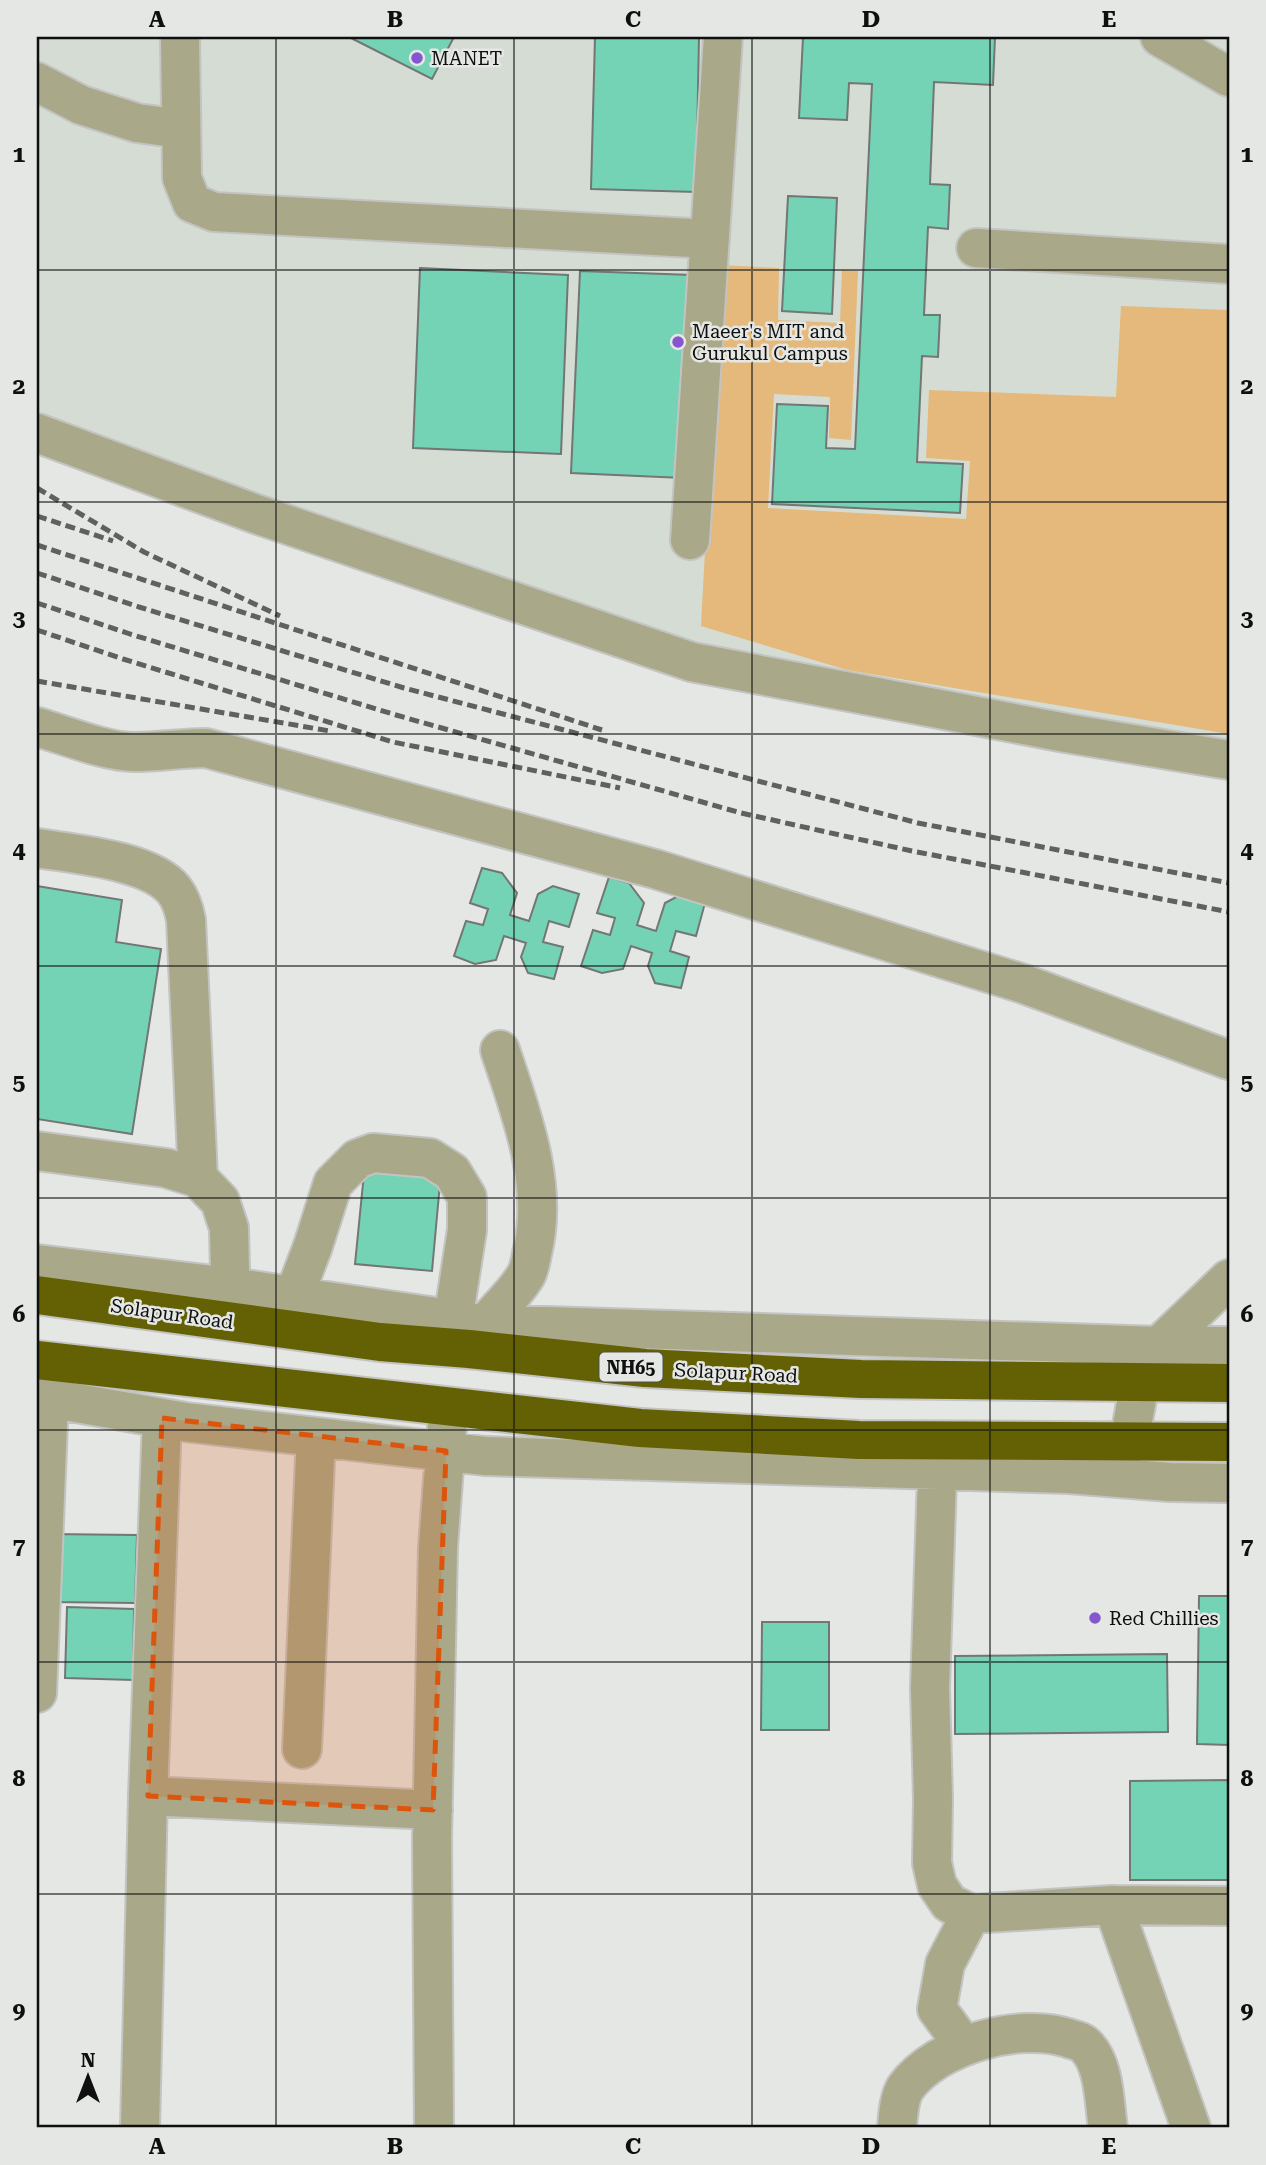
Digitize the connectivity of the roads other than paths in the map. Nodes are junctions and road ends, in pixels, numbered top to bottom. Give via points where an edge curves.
1 (180, 37) edge
2 (723, 37) edge
3 (1160, 37) edge
4 (1229, 77) edge
5 (37, 82) edge
6 (181, 129) junction
7 (710, 239) junction
8 (976, 248) dead end
9 (1229, 264) edge
10 (37, 433) edge
11 (690, 540) dead end
12 (37, 727) edge
13 (1229, 760) edge
14 (37, 848) edge
15 (500, 1050) dead end
16 (1229, 1060) edge
17 (37, 1151) edge
18 (198, 1178) junction
19 (37, 1264) edge
20 (1229, 1279) edge
21 (37, 1295) edge
22 (231, 1305) junction
23 (293, 1313) junction
24 (463, 1335) junction
25 (1159, 1346) junction
26 (1229, 1346) edge
27 (37, 1360) edge
28 (1140, 1382) junction
29 (1229, 1383) edge
30 (43, 1397) edge
31 (449, 1407) junction
32 (162, 1418) junction
33 (316, 1437) junction
34 (1129, 1442) junction
35 (1229, 1442) edge
36 (446, 1451) junction
37 (938, 1455) junction
38 (1111, 1477) junction
39 (1229, 1483) edge
40 (37, 1693) edge
41 (302, 1749) dead end
42 (148, 1796) junction
43 (433, 1810) junction
44 (1113, 1905) junction
45 (1229, 1906) edge
46 (971, 1914) junction
47 (964, 2046) junction
48 (140, 2128) edge
49 (434, 2128) edge
50 (897, 2128) edge
51 (1108, 2128) edge
52 (1191, 2128) edge

1 - 6 street
2 - 7 street
3 - 4 street
5 - 6 street via 81,105 136,123
6 - 7 street via 182,178 192,203 214,212
7 - 11 street
8 - 9 street
10 - 13 street via 256,514 692,662
12 - 16 street via 115,750 206,748 655,869 1024,984
14 - 18 street via 140,868 174,889 182,905
15 - 24 street via 534,1169 538,1228 527,1274 506,1301
17 - 18 street via 166,1168
18 - 22 street via 220,1201 229,1228
19 - 22 street
20 - 25 street
21 - 22 highway, Solapur Road / NH65
22 - 23 highway, Solapur Road / NH65
23 - 24 highway, Solapur Road / NH65 via 380,1342
23 - 24 street via 333,1183 357,1159 373,1153 430,1158 452,1172 467,1197
24 - 25 street
24 - 28 highway, Solapur Road / NH65 via 645,1368 834,1378
25 - 26 street
25 - 28 street
27 - 31 highway
28 - 29 highway, Solapur Road / NH65
28 - 34 street
30 - 32 street
30 - 40 street
31 - 36 street
31 - 37 highway via 640,1428 859,1440
32 - 33 street
32 - 42 street
33 - 36 street
33 - 41 street
34 - 35 highway
34 - 37 highway
34 - 38 street
36 - 37 street via 485,1456
36 - 43 street via 438,1547
37 - 38 street
37 - 46 street via 930,1688 932,1863 937,1885 949,1903
38 - 39 street
42 - 43 street
42 - 48 street
43 - 49 street
44 - 45 street
44 - 46 street
44 - 52 street
46 - 47 street via 945,1964 937,2009
47 - 50 street via 926,2066 904,2089
47 - 51 street via 1013,2033 1058,2035 1084,2043 1097,2061

